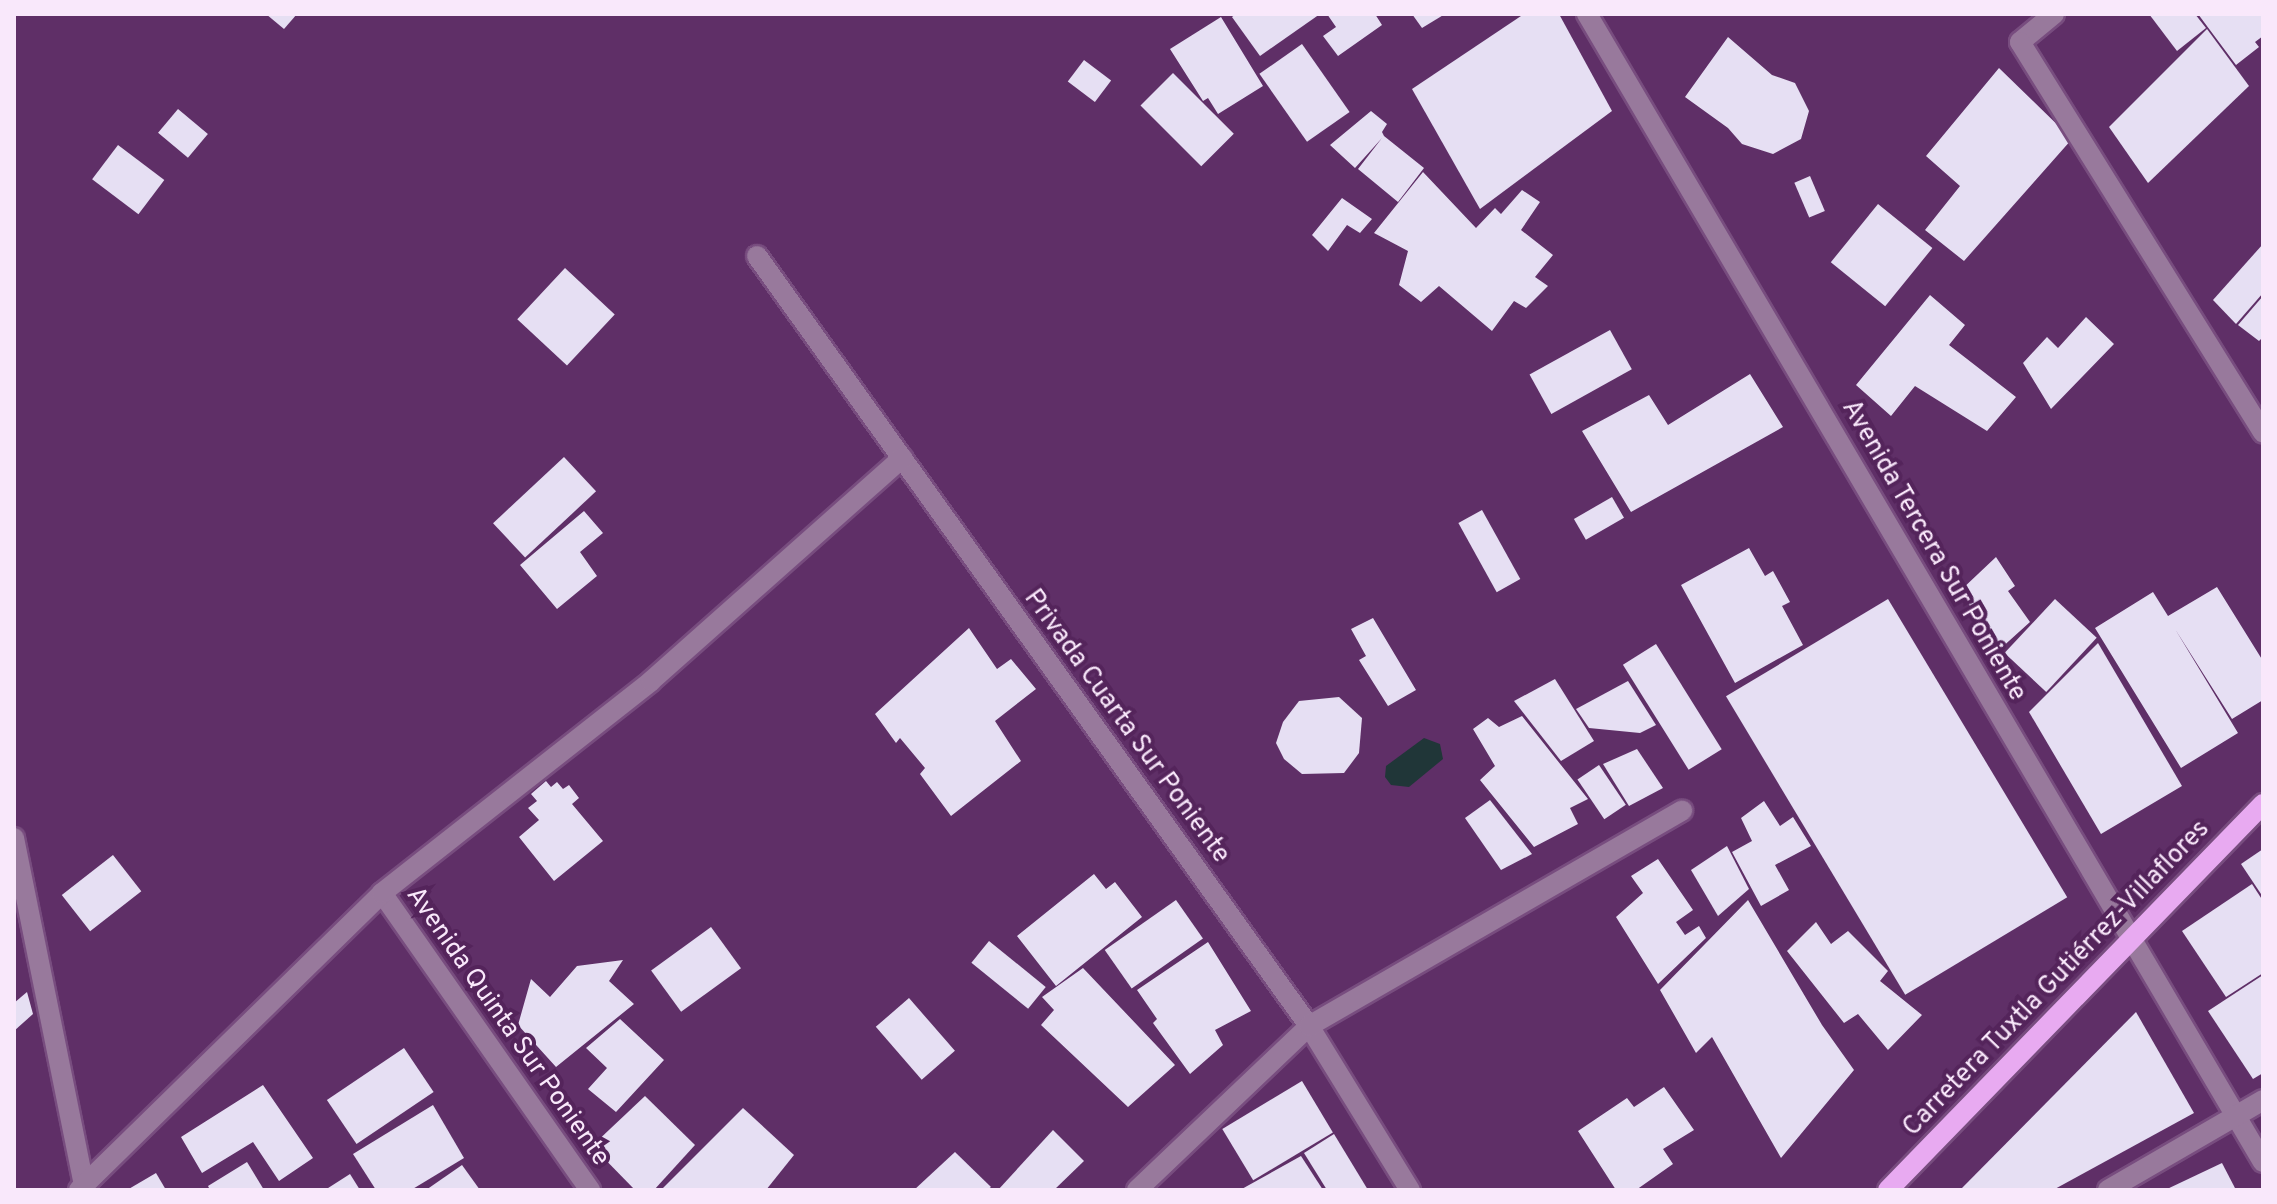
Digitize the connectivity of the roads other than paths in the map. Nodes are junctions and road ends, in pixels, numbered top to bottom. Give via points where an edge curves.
1 (1587, 14) edge
2 (2054, 14) edge
3 (757, 256) dead end
4 (2263, 433) edge
5 (902, 458) junction
6 (2263, 804) edge
7 (1682, 811) dead end
8 (14, 838) edge
9 (382, 893) junction
10 (2130, 940) junction
11 (1309, 1026) junction
12 (2263, 1100) edge
13 (2235, 1114) junction
14 (2263, 1162) edge
15 (81, 1188) edge
16 (590, 1190) edge
17 (1137, 1190) edge
18 (1410, 1190) edge
19 (1888, 1190) edge
20 (2108, 1190) edge

1 - 10 street, Avenida Tercera Sur Poniente
2 - 4 street via 2020,42
3 - 5 street, Privada Cuarta Sur Poniente
5 - 9 street via 651,681
5 - 11 street, Privada Cuarta Sur Poniente
6 - 10 main road, Carretera Tuxtla Gutiérrez-Villaflores
7 - 11 street
8 - 15 street
9 - 15 street
9 - 16 street, Avenida Quinta Sur Poniente
10 - 13 street, Avenida Tercera Sur Poniente
10 - 19 main road, Carretera Tuxtla Gutiérrez-Villaflores
11 - 17 street
11 - 18 street, Privada Cuarta Sur Poniente
12 - 13 street
13 - 14 street, Avenida Tercera Sur Poniente
13 - 20 street

